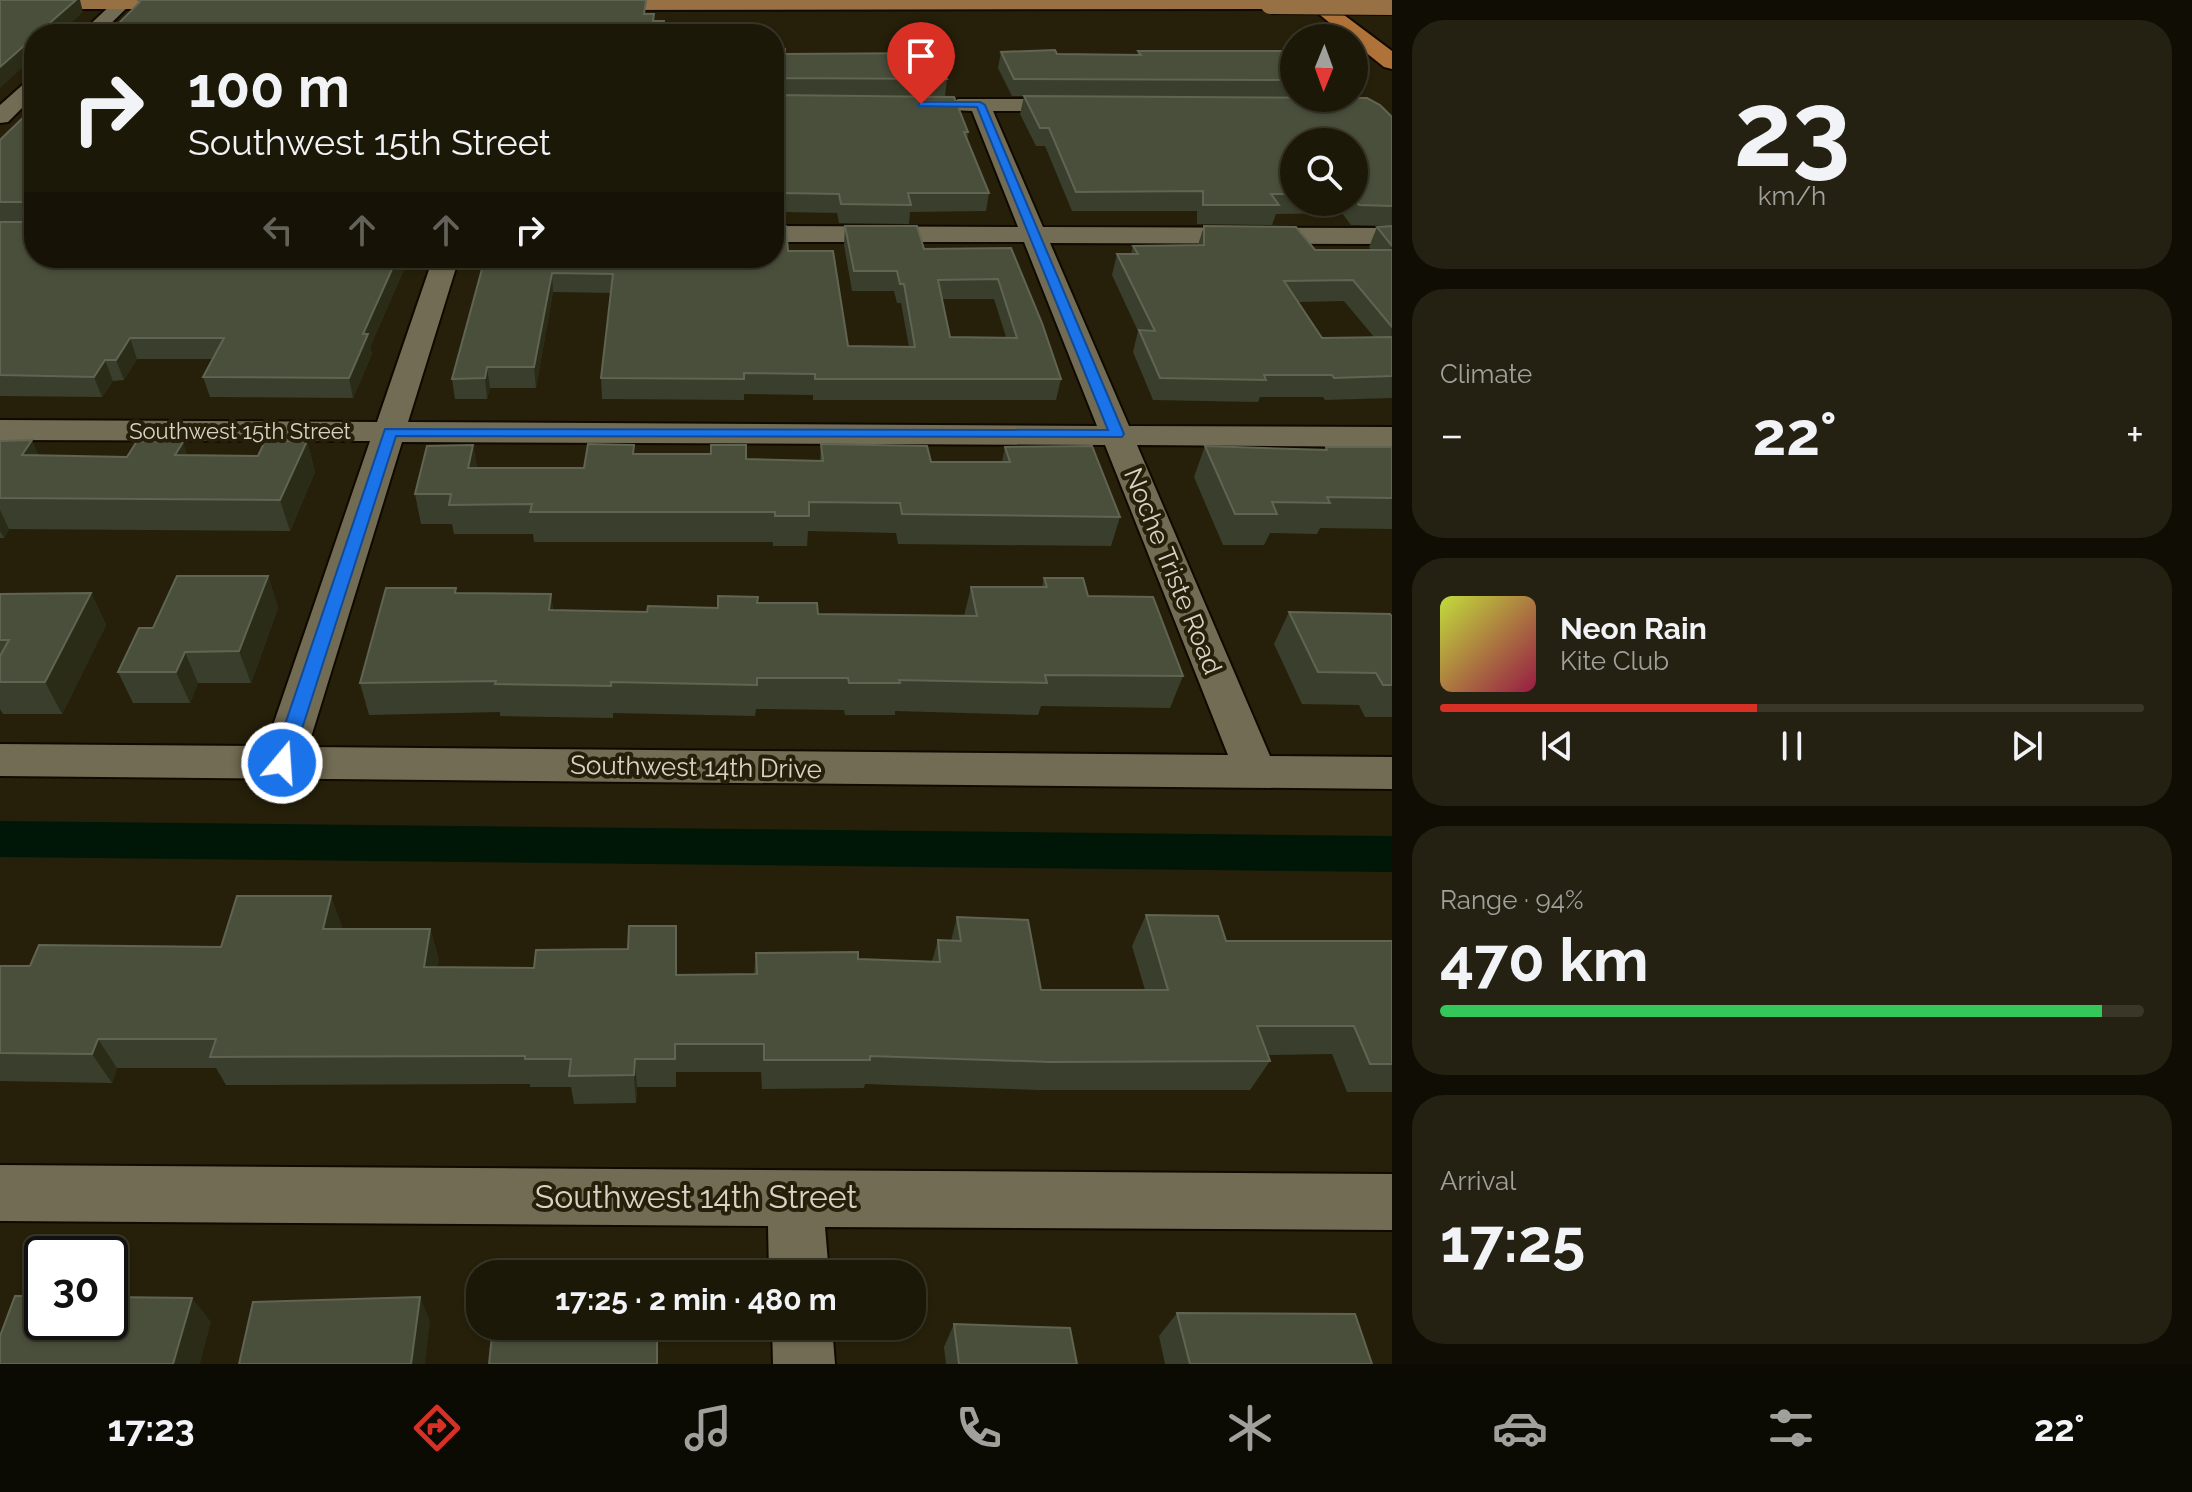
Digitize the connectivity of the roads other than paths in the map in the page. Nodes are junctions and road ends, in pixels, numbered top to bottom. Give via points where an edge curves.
1 (1312, 0) edge
2 (1351, 0) edge
3 (1391, 2) edge
4 (0, 3) edge
5 (569, 4) edge
6 (121, 5) edge
7 (216, 7) edge
8 (0, 11) edge
9 (100, 24) edge
10 (1388, 28) dead end
11 (1392, 62) edge
12 (933, 105) edge
13 (980, 105) junction
14 (1092, 105) edge
15 (784, 234) edge
16 (1034, 235) junction
17 (1392, 236) edge
18 (443, 268) edge
19 (0, 430) edge
20 (390, 432) junction
21 (1117, 434) junction
22 (1392, 437) edge
23 (0, 760) edge
24 (282, 763) junction
25 (1256, 772) junction
26 (1392, 773) edge
27 (0, 1193) edge
28 (795, 1197) junction
29 (1392, 1202) edge
30 (798, 1260) edge
31 (803, 1340) edge
32 (804, 1364) edge

1 - 11 highway
2 - 10 highway
3 - 5 main road, bridge
4 - 6 main road
6 - 7 main road
6 - 8 main road
6 - 9 street
12 - 13 street
13 - 14 street
13 - 16 street, Noche Triste Road
15 - 16 street
16 - 17 street
16 - 21 street, Noche Triste Road
18 - 20 street
19 - 20 street, Southwest 15th Street
20 - 21 street, Southwest 15th Street
20 - 24 street
21 - 22 street, Southwest 15th Street
21 - 25 street, Noche Triste Road
23 - 24 street, Southwest 14th Drive
24 - 25 street, Southwest 14th Drive
25 - 26 street, Southwest 14th Drive
27 - 28 street, Southwest 14th Street
28 - 29 street, Southwest 14th Street
28 - 30 street
31 - 32 street

